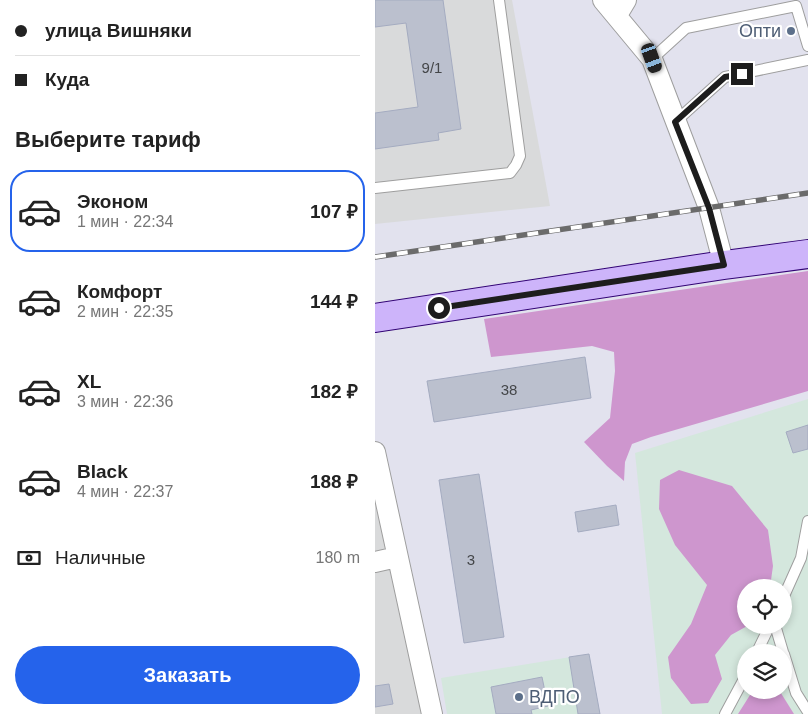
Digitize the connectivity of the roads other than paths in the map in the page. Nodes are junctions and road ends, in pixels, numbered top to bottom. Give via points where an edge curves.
1 (499, 0) edge
2 (603, 0) edge
3 (622, 8) edge
4 (808, 46) edge
5 (652, 58) junction
6 (808, 60) edge
7 (675, 122) junction
8 (375, 188) edge
9 (808, 254) edge
10 (724, 265) junction
11 (375, 318) edge
12 (375, 452) edge
13 (808, 521) edge
14 (397, 557) junction
15 (375, 562) edge
16 (792, 579) edge
17 (792, 683) edge
18 (737, 692) edge
19 (808, 712) edge
20 (432, 714) edge
21 (725, 714) edge

1 - 8 lane via 520,156 517,166 510,173
2 - 3 street
3 - 5 street
4 - 5 lane via 796,6 686,28
5 - 7 street
6 - 7 lane via 725,77
7 - 10 street via 709,208
9 - 10 street
10 - 11 street
12 - 14 street
13 - 16 lane via 801,558
14 - 15 street
14 - 20 street
17 - 19 lane
18 - 21 lane

